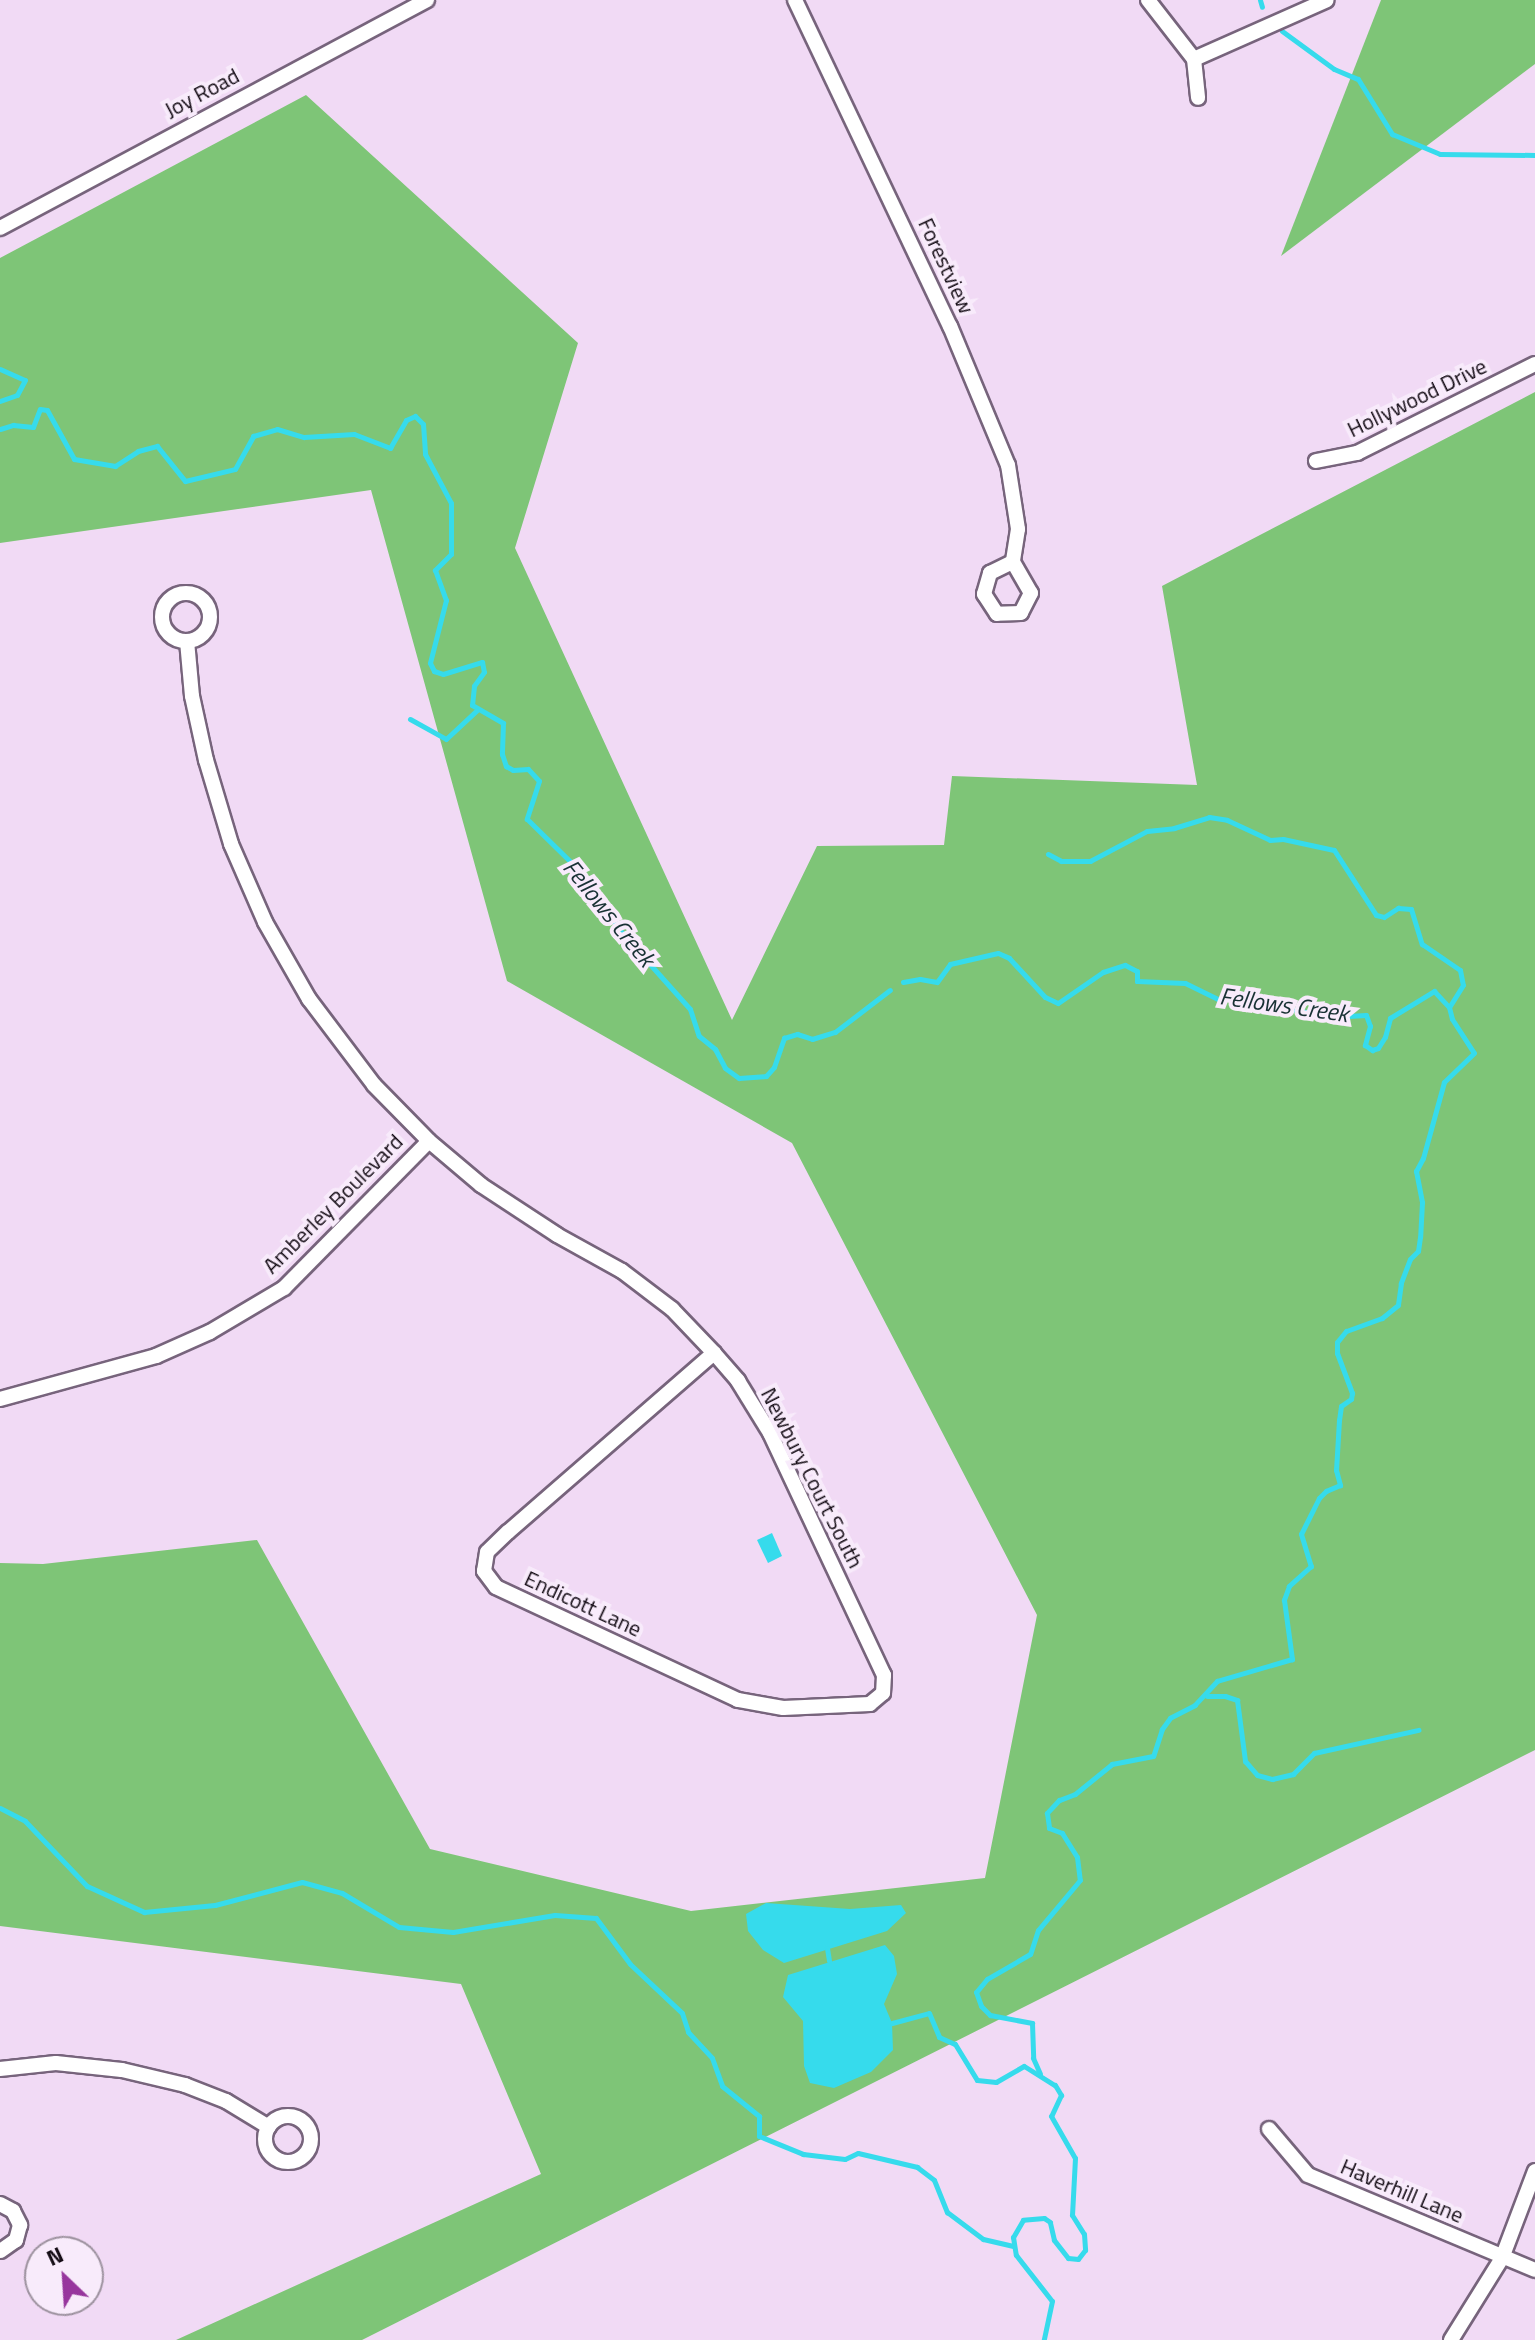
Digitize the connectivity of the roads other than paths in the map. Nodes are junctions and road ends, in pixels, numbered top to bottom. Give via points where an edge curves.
1 (427, 0) edge
2 (795, 0) edge
3 (1148, 0) edge
4 (1327, 0) edge
5 (1194, 59) junction
6 (1198, 98) dead end
7 (0, 228) edge
8 (1535, 364) edge
9 (1316, 461) dead end
10 (1013, 562) dead end
11 (187, 641) dead end
12 (429, 1141) junction
13 (714, 1353) junction
14 (0, 1399) edge
15 (883, 1693) joint
16 (0, 2069) edge
17 (269, 2127) dead end
18 (1269, 2129) dead end
19 (1535, 2171) edge
20 (0, 2204) edge
21 (0, 2251) edge
22 (1502, 2258) junction
23 (1535, 2270) edge
24 (1451, 2340) edge

1 - 7 street, Joy Road
2 - 10 street, Forestview via 956,339 1008,465 1018,529
3 - 5 street
4 - 5 street
5 - 6 street
8 - 9 street, Hollywood Drive via 1357,453
11 - 12 street, Newbury Court South via 206,760 231,844 265,922 309,999 374,1085
12 - 13 street, Newbury Court South via 481,1185 660,1299
12 - 14 street, Amberley Boulevard via 284,1288 210,1332 156,1356
13 - 15 street, Newbury Court South via 770,1433 884,1675
13 - 15 street, Endicott Lane via 508,1532 487,1552 484,1571 496,1587 738,1700 783,1708 837,1707 870,1704
16 - 17 street via 56,2063 122,2070 185,2085 226,2101
18 - 22 street, Haverhill Lane via 1308,2175
19 - 22 street
20 - 21 street via 13,2211 20,2225 16,2240
22 - 23 street, Haverhill Lane
22 - 24 street

